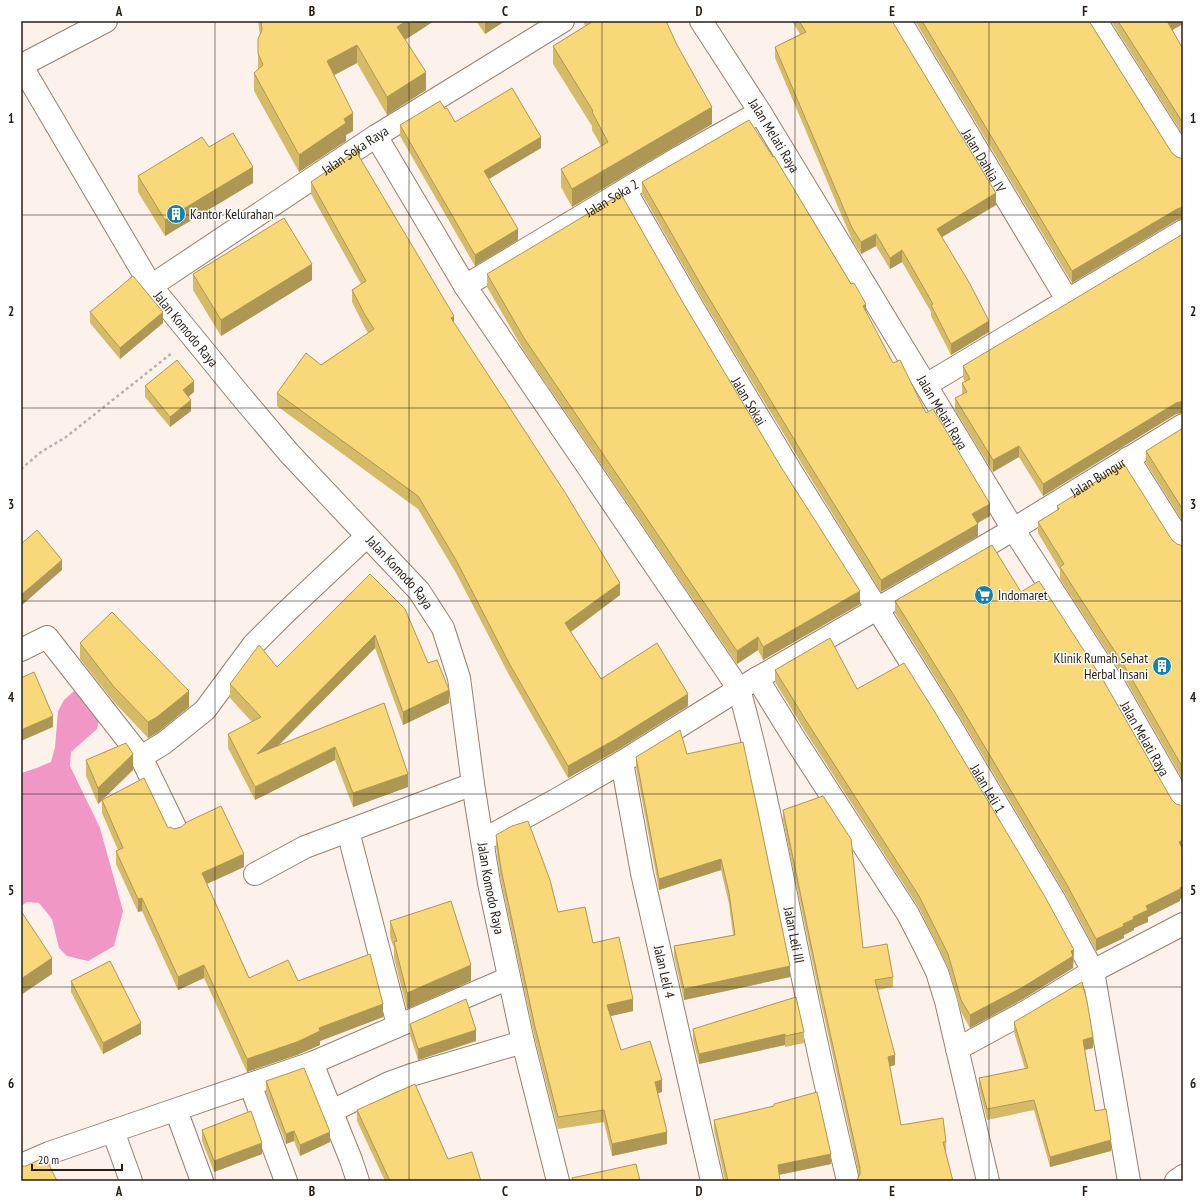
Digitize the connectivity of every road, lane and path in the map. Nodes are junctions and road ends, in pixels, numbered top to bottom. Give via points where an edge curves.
1 (106, 21) edge
2 (563, 21) edge
3 (701, 21) edge
4 (900, 21) edge
5 (1096, 21) edge
6 (21, 64) edge
7 (760, 112) junction
8 (376, 136) junction
9 (1183, 158) edge
10 (626, 190) junction
11 (1183, 231) edge
12 (151, 286) junction
13 (465, 286) junction
14 (1068, 301) junction
15 (193, 337) junction
16 (926, 385) junction
17 (1183, 425) edge
18 (1128, 458) junction
19 (21, 469) edge
20 (1013, 529) junction
21 (367, 536) junction
22 (1183, 545) edge
23 (877, 609) junction
24 (21, 650) edge
25 (748, 683) junction
26 (141, 758) junction
27 (622, 762) junction
28 (472, 784) junction
29 (1183, 805) edge
30 (176, 829) edge
31 (348, 831) junction
32 (483, 840) junction
33 (255, 874) dead end
34 (1183, 924) edge
35 (1093, 971) junction
36 (509, 978) junction
37 (398, 1025) junction
38 (523, 1042) junction
39 (957, 1049) junction
40 (312, 1063) junction
41 (250, 1084) junction
42 (176, 1110) junction
43 (332, 1111) junction
44 (113, 1131) junction
45 (21, 1165) edge
46 (1183, 1176) edge
47 (132, 1181) edge
48 (202, 1181) edge
49 (286, 1181) edge
50 (358, 1181) edge
51 (558, 1181) edge
52 (712, 1181) edge
53 (848, 1181) edge
54 (988, 1181) edge
55 (1129, 1181) edge
56 (1176, 1181) edge

1 - 6 main road
2 - 8 main road, Jalan Soka Raya
3 - 7 main road, Jalan Melati Raya
4 - 14 main road, Jalan Dahlia IV
5 - 9 main road
6 - 12 main road, Jalan Komodo Raya
7 - 10 main road, Jalan Soka 2
7 - 16 main road, Jalan Melati Raya
8 - 12 main road, Jalan Soka Raya
8 - 13 main road
10 - 13 main road, Jalan Soka 2
10 - 23 main road, Jalan Sokai via 792,474
11 - 14 main road
12 - 15 main road, Jalan Komodo Raya
13 - 25 main road
14 - 16 main road
15 - 19 path via 66,437 41,452
15 - 21 main road, Jalan Komodo Raya via 289,453
16 - 20 main road, Jalan Melati Raya
17 - 18 main road, Jalan Bungur
18 - 20 main road, Jalan Bungur
18 - 22 main road
20 - 23 main road, Jalan Bungur
20 - 29 main road, Jalan Melati Raya via 1114,685
21 - 26 main road via 254,644 205,710
21 - 28 main road, Jalan Komodo Raya via 419,590 443,628 459,678
23 - 25 main road, Jalan Bungur
23 - 35 main road, Jalan Leli 1 via 943,713 1044,882
24 - 26 main road via 48,637
25 - 27 main road, Jalan Bungur
25 - 39 main road via 794,738 908,914 936,972 946,1001
25 - 53 main road, Jalan Leli III via 749,726
26 - 30 main road
27 - 32 main road, Jalan Bungur
27 - 52 main road, Jalan Leli 4 via 642,873
28 - 31 main road
28 - 32 main road, Jalan Komodo Raya
31 - 33 main road via 305,847
31 - 37 main road
32 - 36 main road, Jalan Komodo Raya via 489,883
34 - 35 main road
35 - 39 main road
35 - 55 main road, Jalan Leli 1
36 - 37 main road
36 - 38 main road, Jalan Komodo Raya
37 - 40 main road
38 - 43 main road via 411,1075
38 - 51 main road, Jalan Komodo Raya
39 - 54 main road
40 - 41 main road
40 - 43 main road
41 - 42 main road
41 - 49 main road
42 - 44 main road
42 - 48 main road
43 - 50 main road
44 - 45 main road
44 - 47 main road
46 - 56 main road

